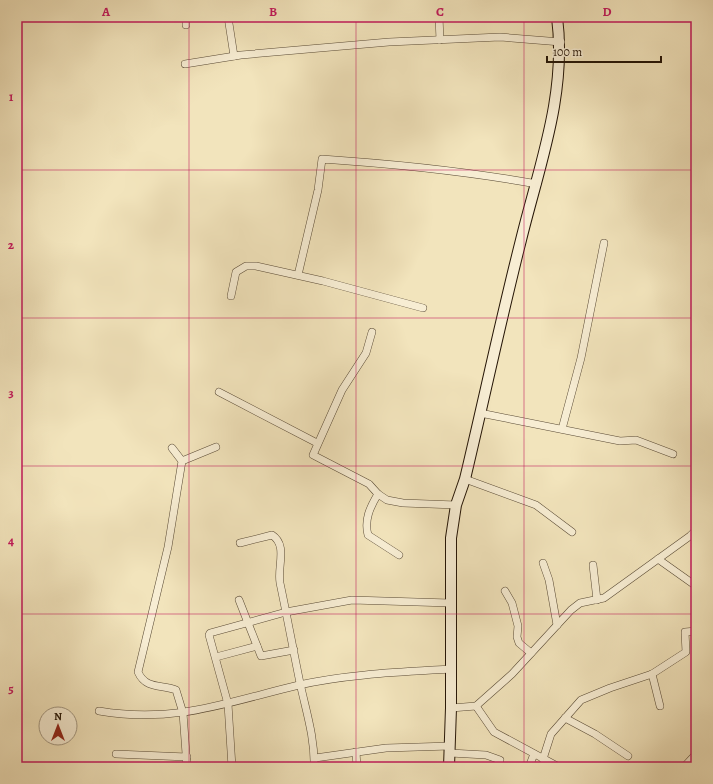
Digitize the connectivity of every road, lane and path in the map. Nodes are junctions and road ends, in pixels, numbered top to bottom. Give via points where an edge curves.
1 (186, 17) edge
2 (228, 17) edge
3 (439, 17) edge
4 (558, 17) edge
5 (186, 25) dead end
6 (440, 40) junction
7 (561, 42) junction
8 (234, 56) junction
9 (185, 64) dead end
10 (537, 184) junction
11 (604, 243) dead end
12 (298, 275) junction
13 (231, 296) dead end
14 (423, 308) dead end
15 (372, 332) dead end
16 (219, 392) dead end
17 (480, 413) junction
18 (562, 429) junction
19 (317, 443) junction
20 (216, 447) dead end
21 (172, 448) dead end
22 (673, 454) dead end
23 (182, 461) junction
24 (465, 479) junction
25 (378, 494) junction
26 (456, 505) junction
27 (696, 530) edge
28 (572, 532) dead end
29 (693, 538) edge
30 (240, 543) dead end
31 (399, 555) dead end
32 (658, 559) junction
33 (543, 563) dead end
34 (592, 565) dead end
35 (696, 586) edge
36 (505, 591) dead end
37 (239, 600) dead end
38 (597, 600) junction
39 (450, 603) junction
40 (286, 612) junction
41 (248, 623) junction
42 (557, 625) junction
43 (696, 631) edge
44 (257, 646) junction
45 (294, 650) junction
46 (531, 653) junction
47 (216, 657) junction
48 (451, 670) junction
49 (652, 674) junction
50 (301, 684) junction
51 (228, 704) junction
52 (476, 706) junction
53 (660, 706) dead end
54 (451, 708) junction
55 (99, 711) dead end
56 (183, 713) junction
57 (565, 718) junction
58 (450, 750) junction
59 (356, 752) junction
60 (116, 754) dead end
61 (534, 754) junction
62 (696, 754) edge
63 (628, 756) dead end
64 (187, 757) junction
65 (315, 758) junction
66 (543, 759) junction
67 (500, 760) dead end
68 (188, 767) edge
69 (232, 767) edge
70 (314, 767) edge
71 (357, 767) edge
72 (449, 767) edge
73 (529, 767) edge
74 (559, 767) edge
75 (684, 767) edge

1 - 5 street
2 - 8 street
3 - 6 street
4 - 7 main road
6 - 7 street via 500,37
6 - 8 street
7 - 10 main road via 555,108
8 - 9 street
10 - 12 street via 474,172 322,159 318,190
10 - 17 main road via 518,250
11 - 18 street via 581,358
12 - 13 street via 256,266 241,267 234,276
12 - 14 street
15 - 19 street via 366,353 342,390
16 - 19 street
17 - 18 street
17 - 24 main road
18 - 22 street via 620,442 636,440
19 - 25 street via 313,452 315,457 369,484
20 - 23 street
21 - 23 street
23 - 56 street via 168,547 138,672 147,684 176,690
24 - 26 main road
24 - 28 street via 536,505
25 - 26 street via 387,500 403,503
25 - 31 street via 371,505 366,525 368,535
26 - 39 main road via 451,538
27 - 29 street
29 - 32 street
30 - 40 street via 272,535 278,539 281,547 279,574
32 - 35 street
32 - 38 street via 604,598
33 - 42 street
34 - 38 street
36 - 46 street via 512,603 519,643
37 - 41 street
38 - 42 street via 580,603
39 - 40 street via 352,600
39 - 48 main road
40 - 41 street
40 - 45 street
41 - 44 street
41 - 47 street via 209,634
42 - 46 street
43 - 49 street via 685,632 686,652
44 - 45 street via 262,657
44 - 47 street
45 - 50 street
46 - 52 street
47 - 51 street
48 - 50 street via 386,672
48 - 54 main road
49 - 53 street
49 - 57 street via 580,700
50 - 51 street
50 - 65 street
51 - 56 street
51 - 69 street
52 - 54 street
52 - 61 street via 494,732
54 - 58 main road
55 - 56 street via 146,716
56 - 64 street
57 - 63 street
57 - 66 street via 551,734
58 - 59 street via 386,748
58 - 67 street via 486,755
58 - 72 main road
59 - 65 street
59 - 71 street
60 - 64 street
61 - 66 street
61 - 73 street
62 - 75 street
64 - 68 street
65 - 70 street
66 - 74 street

